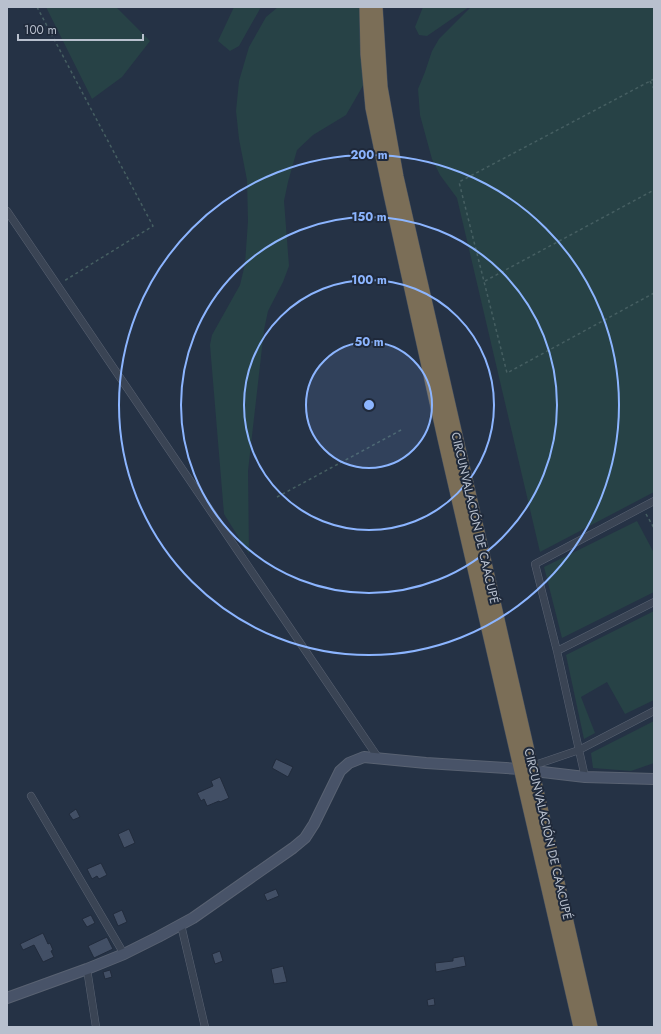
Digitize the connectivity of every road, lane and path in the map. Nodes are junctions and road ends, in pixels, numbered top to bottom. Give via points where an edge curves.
1 (37, 7) edge
2 (366, 7) edge
3 (376, 7) edge
4 (654, 79) edge
5 (650, 81) junction
6 (654, 89) edge
7 (654, 190) edge
8 (7, 211) edge
9 (484, 282) junction
10 (58, 285) junction
11 (654, 293) edge
12 (403, 429) dead end
13 (277, 497) dead end
14 (654, 501) edge
15 (643, 507) junction
16 (654, 528) edge
17 (654, 602) edge
18 (557, 651) junction
19 (654, 711) edge
20 (579, 750) junction
21 (379, 758) junction
22 (529, 769) junction
23 (585, 777) junction
24 (654, 779) edge
25 (31, 796) dead end
26 (181, 925) junction
27 (124, 954) junction
28 (87, 969) junction
29 (7, 998) edge
30 (96, 1027) edge
31 (205, 1027) edge
32 (580, 1027) edge
33 (591, 1027) edge

1 - 10 path via 153,226
2 - 22 highway, CIRCUNVALACIÓN DE CAACUPÉ via 372,108 390,194 445,446
3 - 22 highway, CIRCUNVALACIÓN DE CAACUPÉ via 381,88 397,177
4 - 5 path
5 - 6 path
5 - 9 path via 459,182
7 - 9 path
8 - 10 street
9 - 11 path via 507,373
10 - 21 street
12 - 13 path
14 - 15 street
15 - 16 path
15 - 18 street via 535,564
17 - 18 street
18 - 20 street
19 - 20 street
20 - 22 street
20 - 23 street
21 - 22 street
21 - 26 street via 364,757 349,763 340,771 305,838
22 - 23 street
22 - 32 highway, CIRCUNVALACIÓN DE CAACUPÉ
22 - 33 highway, CIRCUNVALACIÓN DE CAACUPÉ
23 - 24 street
25 - 27 street
26 - 27 street
26 - 31 street
27 - 28 street
28 - 29 street
28 - 30 street

